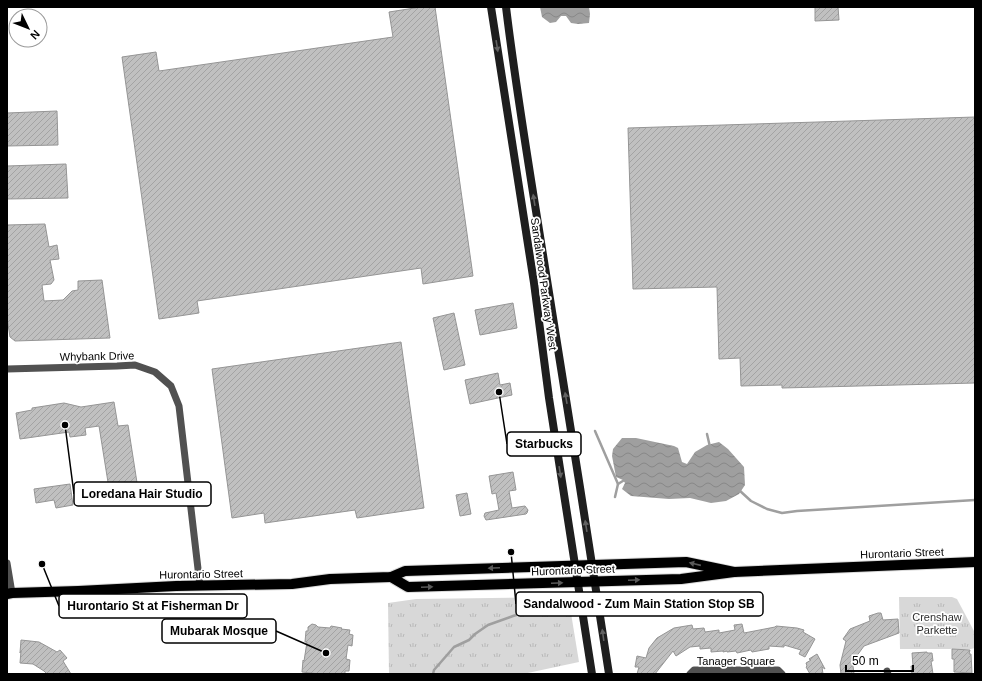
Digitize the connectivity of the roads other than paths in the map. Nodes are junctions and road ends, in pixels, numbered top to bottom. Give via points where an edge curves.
1 (491, 7) edge
2 (506, 7) edge
3 (7, 369) edge
4 (975, 562) edge
5 (7, 563) edge
6 (574, 565) junction
7 (592, 565) junction
8 (734, 572) junction
9 (391, 577) junction
10 (577, 582) junction
11 (595, 582) junction
12 (200, 586) junction
13 (9, 593) edge
14 (592, 674) edge
15 (609, 674) edge
16 (690, 674) edge
17 (782, 674) edge

1 -> 6 main road, Sandalwood Parkway West
7 -> 2 main road, Sandalwood Parkway West via 522,125
3 - 12 street, Whybank Drive via 135,365 155,372 171,386 179,406
4 - 8 main road, Hurontario Street
5 - 13 street
6 - 7 main road, Hurontario Street
6 -> 9 main road, Hurontario Street via 405,571
6 - 10 main road, Sandalwood Parkway West
8 -> 7 main road, Hurontario Street via 686,562
7 - 11 main road, Sandalwood Parkway West
11 -> 8 main road, Hurontario Street via 681,579
9 -> 10 main road, Hurontario Street via 408,587
9 - 12 main road, Hurontario Street via 330,579 292,584
10 - 11 main road, Hurontario Street
10 - 14 main road, Sandalwood Parkway West
15 -> 11 main road, Sandalwood Parkway West
12 - 13 main road, Hurontario Street
16 - 17 street, Tanager Square via 694,670 778,670

